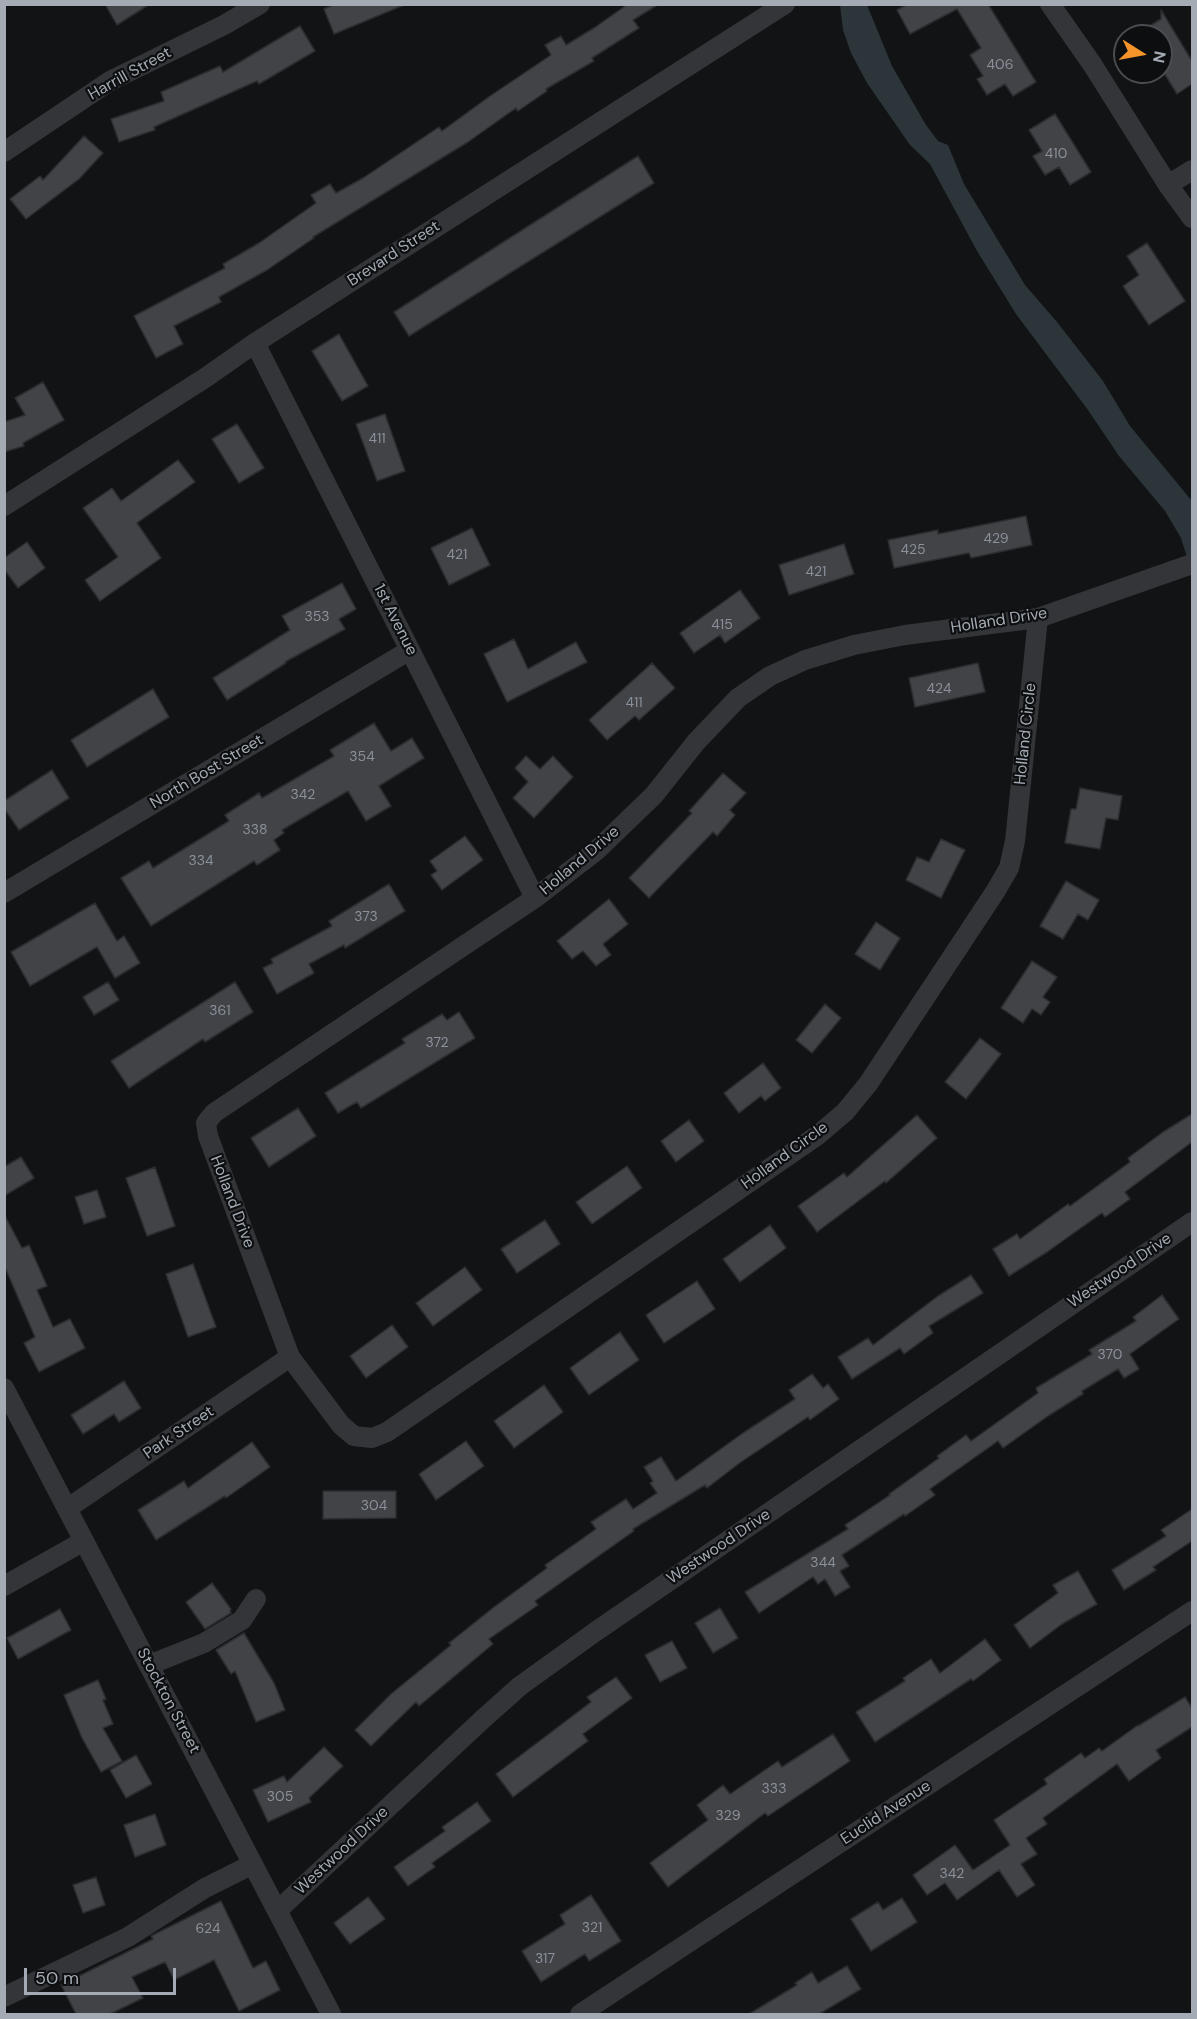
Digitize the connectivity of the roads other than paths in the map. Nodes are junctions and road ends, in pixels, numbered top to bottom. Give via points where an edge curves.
1 (260, 4) edge
2 (785, 4) edge
3 (1050, 4) edge
4 (4, 152) edge
5 (1192, 170) edge
6 (1168, 185) junction
7 (1192, 218) edge
8 (255, 343) junction
9 (4, 506) edge
10 (1186, 567) edge
11 (1038, 618) junction
12 (410, 650) junction
13 (4, 893) edge
14 (535, 898) junction
15 (1192, 1222) edge
16 (290, 1358) junction
17 (4, 1388) edge
18 (68, 1508) junction
19 (84, 1541) junction
20 (4, 1586) edge
21 (256, 1599) dead end
22 (1192, 1611) edge
23 (149, 1665) junction
24 (253, 1864) junction
25 (278, 1911) junction
26 (4, 1997) edge
27 (331, 2014) edge
28 (580, 2014) edge

1 - 4 street, Harrill Street via 110,81
2 - 8 street, Brevard Street
3 - 6 street
5 - 6 street
6 - 7 street
8 - 9 street, Brevard Street
8 - 12 street, 1st Avenue
10 - 11 street, Holland Drive
11 - 14 street, Holland Drive via 854,645 770,676 738,698 654,795 597,850
11 - 16 street, Holland Circle via 1009,868 868,1084 845,1112 818,1135 387,1432 372,1438 354,1436 340,1425
12 - 13 street, North Bost Street
12 - 14 street, 1st Avenue
14 - 16 street, Holland Drive via 214,1113 207,1123 208,1136
15 - 25 street, Westwood Drive via 520,1686
16 - 18 street, Park Street
17 - 18 street, Stockton Street
18 - 19 street, Stockton Street
19 - 20 street
19 - 23 street, Stockton Street
21 - 23 street via 242,1620 204,1643
22 - 28 street, Euclid Avenue
23 - 24 street, Stockton Street
24 - 25 street, Stockton Street
24 - 26 street via 205,1888 128,1937
25 - 27 street, Stockton Street

